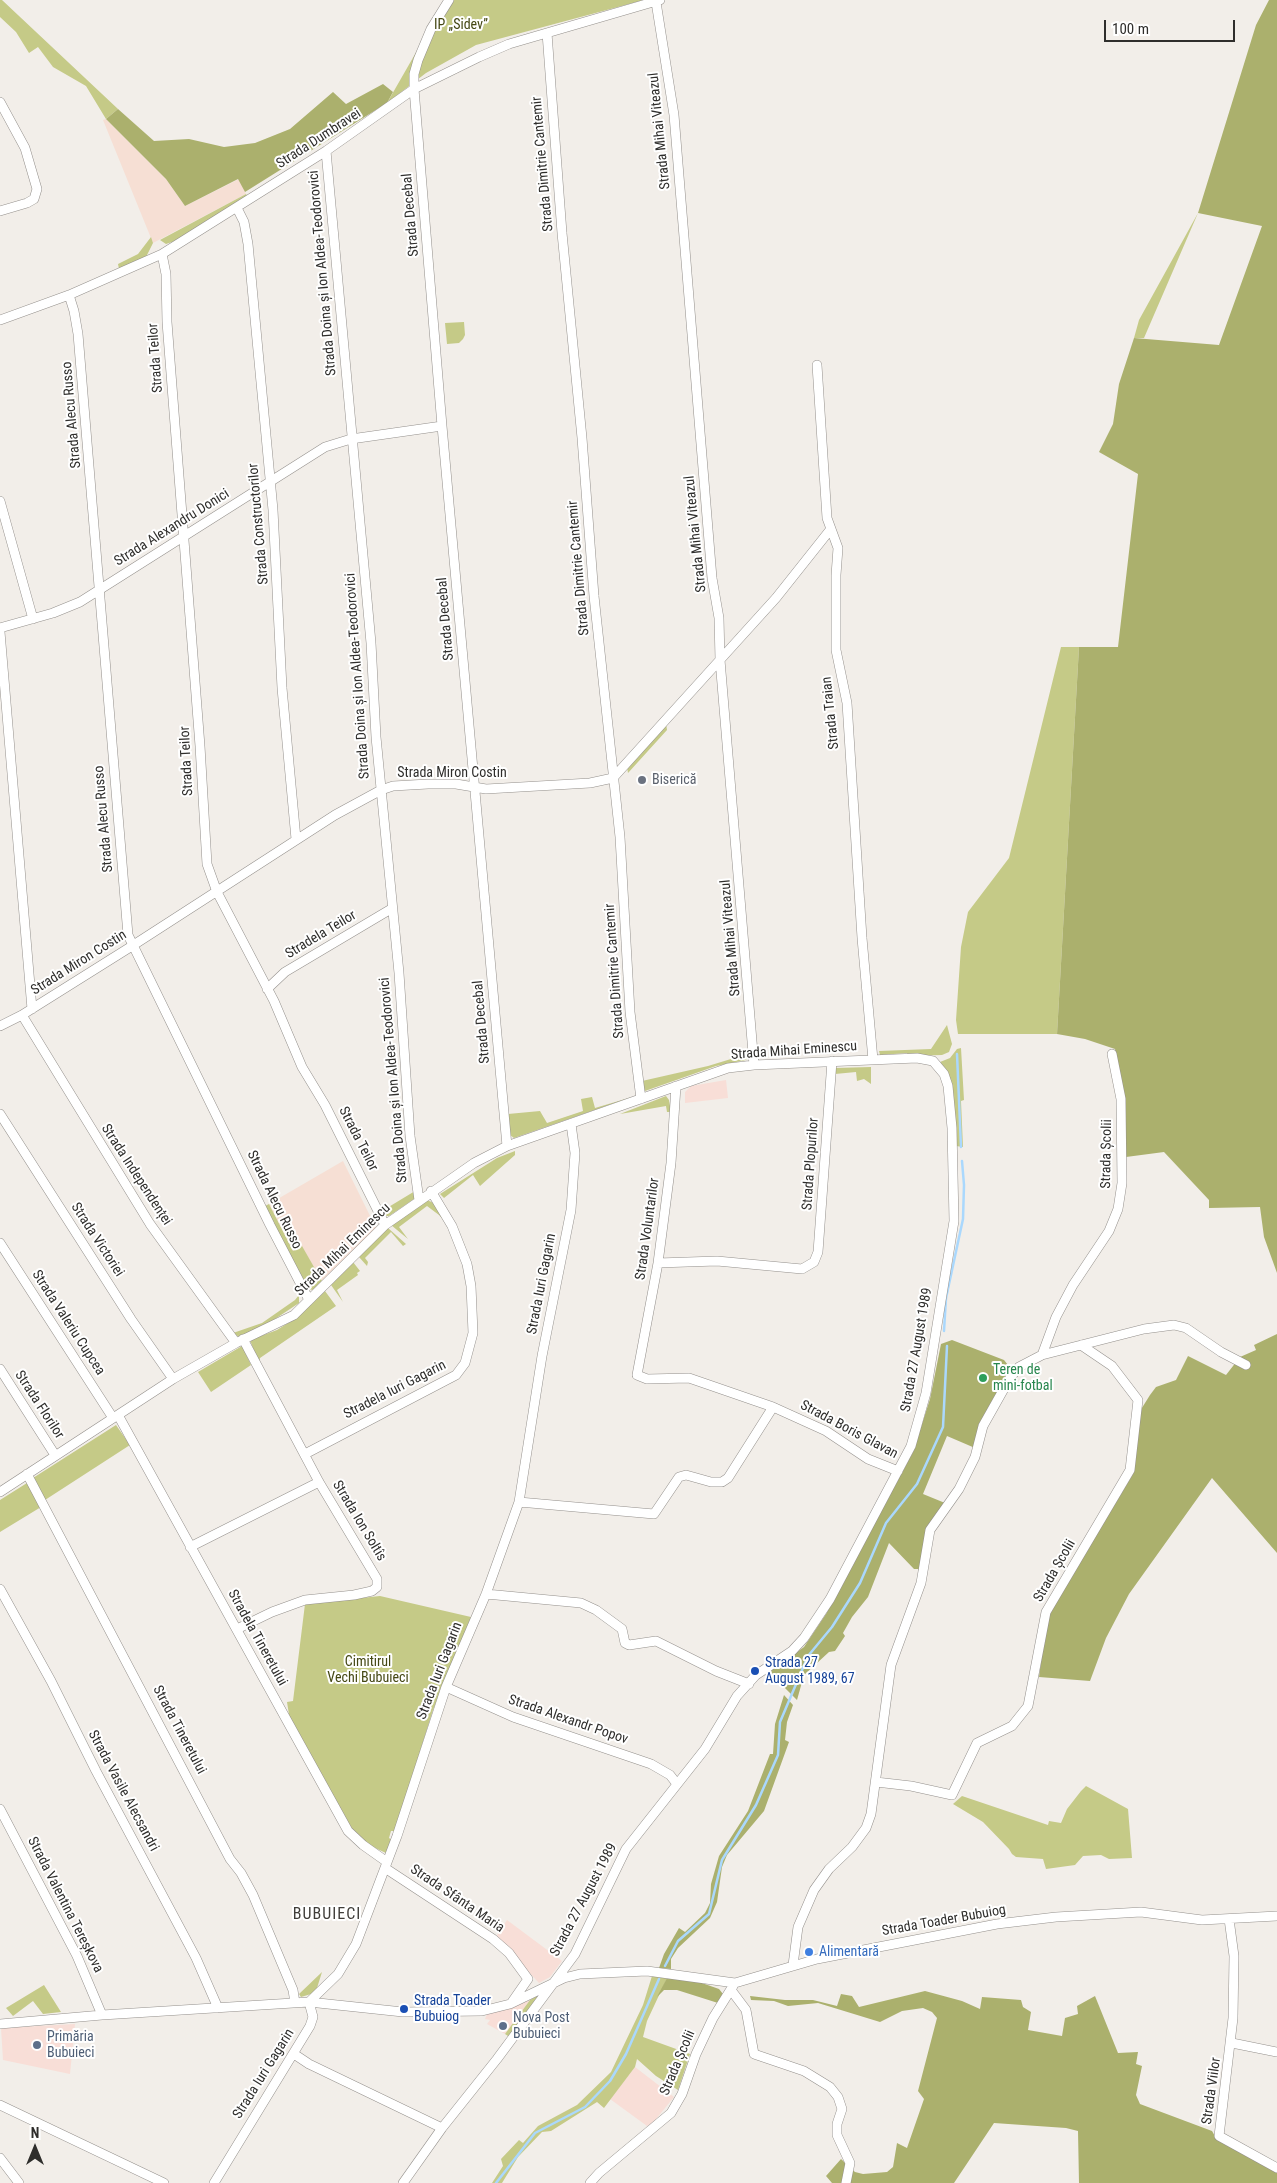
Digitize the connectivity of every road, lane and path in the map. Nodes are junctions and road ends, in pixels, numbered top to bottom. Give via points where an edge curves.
1 (449, 0) edge
2 (658, 1) edge
3 (547, 33) junction
4 (414, 89) junction
5 (0, 102) edge
6 (326, 151) junction
7 (237, 208) junction
8 (0, 211) edge
9 (162, 254) junction
10 (69, 295) junction
11 (0, 320) edge
12 (817, 365) dead end
13 (442, 426) junction
14 (351, 439) junction
15 (269, 483) junction
16 (0, 501) edge
17 (830, 530) junction
18 (184, 538) junction
19 (100, 590) junction
20 (33, 619) junction
21 (0, 630) edge
22 (720, 660) junction
23 (613, 778) junction
24 (474, 786) junction
25 (381, 790) junction
26 (296, 839) junction
27 (216, 892) junction
28 (392, 909) junction
29 (132, 946) junction
30 (267, 989) junction
31 (32, 1008) junction
32 (22, 1015) junction
33 (0, 1026) edge
34 (1112, 1054) dead end
35 (873, 1060) junction
36 (832, 1061) junction
37 (933, 1061) joint
38 (754, 1065) junction
39 (676, 1086) junction
40 (641, 1099) junction
41 (0, 1114) edge
42 (571, 1124) junction
43 (507, 1146) junction
44 (431, 1191) junction
45 (419, 1200) junction
46 (385, 1225) junction
47 (0, 1243) edge
48 (658, 1263) junction
49 (309, 1300) junction
50 (240, 1341) junction
51 (1081, 1345) junction
52 (1042, 1355) junction
53 (1246, 1365) dead end
54 (0, 1369) edge
55 (637, 1375) joint
56 (173, 1379) junction
57 (773, 1407) junction
58 (115, 1417) junction
59 (305, 1454) junction
60 (55, 1455) junction
61 (898, 1471) junction
62 (27, 1474) junction
63 (319, 1482) junction
64 (0, 1492) edge
65 (519, 1502) junction
66 (190, 1547) junction
67 (0, 1589) edge
68 (486, 1594) junction
69 (237, 1629) junction
70 (749, 1684) junction
71 (446, 1687) junction
72 (876, 1782) junction
73 (677, 1784) junction
74 (0, 1809) edge
75 (386, 1865) junction
76 (1277, 1916) edge
77 (1229, 1919) junction
78 (793, 1965) junction
79 (550, 1985) junction
80 (733, 1986) junction
81 (309, 2002) junction
82 (295, 2003) junction
83 (510, 2004) junction
84 (218, 2008) junction
85 (0, 2013) edge
86 (102, 2015) junction
87 (2, 2024) edge
88 (1232, 2043) junction
89 (1277, 2052) edge
90 (294, 2054) junction
91 (0, 2105) edge
92 (442, 2128) junction
93 (0, 2158) edge
94 (1277, 2168) edge
95 (19, 2183) edge
96 (164, 2183) edge
97 (214, 2183) edge
98 (403, 2183) edge
99 (590, 2183) edge
100 (846, 2183) edge

1 - 4 street, Strada Decebal via 431,29 418,60
2 - 3 street, Strada Dumbravei
2 - 22 street, Strada Mihai Viteazul via 674,116 712,578 719,618
3 - 4 street, Strada Dumbravei via 509,44
3 - 23 street, Strada Dimitrie Cantemir via 594,596
4 - 6 street, Strada Dumbravei
4 - 13 street, Strada Decebal
5 - 8 street via 19,135 37,189 34,199
6 - 7 street, Strada Dumbravei
6 - 14 street, Strada Doina și Ion Aldea-Teodorovici
7 - 9 street, Strada Dumbravei
7 - 15 street, Strada Constructorilor via 244,222 248,244
9 - 10 street, Strada Dumbravei
9 - 18 street, Strada Teilor
10 - 11 street, Strada Dumbravei
10 - 19 street, Strada Alecu Russo via 78,334
12 - 17 street, Strada Traian
13 - 14 street, Strada Alexandru Donici
13 - 24 street, Strada Decebal
14 - 15 street, Strada Alexandru Donici via 325,447
14 - 25 street, Strada Doina și Ion Aldea-Teodorovici via 371,643
15 - 18 street, Strada Alexandru Donici
15 - 26 street, Strada Constructorilor via 277,569 282,688
16 - 20 street
17 - 22 street via 776,598
17 - 35 street, Strada Traian via 838,548 836,650 847,703
18 - 19 street, Strada Alexandru Donici
18 - 27 street, Strada Teilor via 206,864
19 - 20 street, Strada Alexandru Donici via 80,602
19 - 29 street, Strada Alecu Russo via 125,920
20 - 21 street, Strada Alexandru Donici
21 - 31 street
22 - 23 street
22 - 38 street, Strada Mihai Viteazul
23 - 24 street, Strada Miron Costin via 486,789
23 - 40 street, Strada Dimitrie Cantemir via 620,837 630,1012
24 - 25 street, Strada Miron Costin via 428,784
24 - 43 street, Strada Decebal
25 - 26 street, Strada Miron Costin
25 - 28 street, Strada Doina și Ion Aldea-Teodorovici
26 - 27 street, Strada Miron Costin
27 - 29 street, Strada Miron Costin
27 - 30 street, Strada Teilor
28 - 30 street, Stradela Teilor via 285,972
28 - 45 street, Strada Doina și Ion Aldea-Teodorovici via 410,1136
29 - 31 street, Strada Miron Costin
29 - 49 street, Strada Alecu Russo
30 - 46 street, Strada Teilor via 302,1067 325,1105
31 - 32 street, Strada Miron Costin
32 - 33 street, Strada Miron Costin
32 - 50 street, Strada Independenței via 150,1224
34 - 52 street, Strada Școlii via 1121,1099 1122,1183 1118,1209 1109,1231 1056,1317
35 - 36 street, Strada Mihai Eminescu
35 - 37 street, Strada Mihai Eminescu via 917,1058
36 - 38 street, Strada Mihai Eminescu
36 - 48 street, Strada Plopurilor via 818,1252 810,1267 802,1269 717,1261
37 - 61 street, Strada 27 August 1989 via 944,1074 948,1086 954,1221 926,1393 911,1446
38 - 39 street, Strada Mihai Eminescu via 728,1068
39 - 40 street, Strada Mihai Eminescu
39 - 48 street, Strada Voluntarilor via 671,1163
40 - 42 street, Strada Mihai Eminescu
41 - 56 street, Strada Victoriei
42 - 43 street, Strada Mihai Eminescu
42 - 65 street, Strada Iuri Gagarin via 575,1153 571,1210 542,1356
43 - 44 street, Strada Mihai Eminescu
44 - 45 street, Strada Mihai Eminescu
44 - 59 street, Stradela Iuri Gagarin via 452,1226 467,1264 473,1333 465,1363 456,1375
45 - 46 street, Strada Mihai Eminescu
46 - 49 street, Strada Mihai Eminescu
47 - 58 street, Strada Valeriu Cupcea
48 - 55 street, Strada Voluntarilor
49 - 50 street, Strada Mihai Eminescu via 284,1322
50 - 56 street, Strada Mihai Eminescu
50 - 59 street, Strada Ion Soltîs
51 - 52 street
51 - 53 street via 1174,1325 1186,1328
51 - 72 street, Strada Școlii via 1112,1366 1138,1400 1130,1470 1046,1612 1028,1706 1012,1726 977,1743 952,1795
52 - 72 street via 1019,1367 998,1396 959,1489 930,1530 921,1583 891,1665
54 - 60 street, Strada Florilor
55 - 57 street, Strada Boris Glavan via 647,1379 690,1378
56 - 58 street, Strada Mihai Eminescu
57 - 61 street, Strada Boris Glavan via 826,1431 868,1459
57 - 65 street via 728,1478 722,1482 711,1482 686,1475 679,1477 654,1514
58 - 60 street, Strada Mihai Eminescu
58 - 66 street, Stradela Tineretului
59 - 63 street, Strada Ion Soltîs
60 - 62 street, Strada Mihai Eminescu
61 - 70 street, Strada 27 August 1989 via 830,1599 804,1638
62 - 64 street, Strada Mihai Eminescu
62 - 82 street, Strada Tineretului via 230,1859 241,1873 293,1990
63 - 66 street
63 - 69 street, Strada Ion Soltîs via 368,1561 377,1579 377,1587 354,1595 305,1600
65 - 68 street, Strada Iuri Gagarin
66 - 69 street, Stradela Tineretului
67 - 84 street, Strada Vasile Alecsandri via 196,1958
68 - 70 street via 581,1603 622,1629 625,1643 629,1645 656,1641
68 - 71 street, Strada Iuri Gagarin
69 - 75 street, Stradela Tineretului via 349,1832
70 - 73 street, Strada 27 August 1989 via 737,1696 705,1749
71 - 73 street, Strada Alexandr Popov via 513,1717 651,1764 670,1775
71 - 75 street, Strada Iuri Gagarin
72 - 78 street via 866,1828 814,1890 798,1927
73 - 79 street, Strada 27 August 1989 via 626,1849 578,1948
74 - 86 street, Strada Valentina Tereșkova via 78,1956
75 - 81 street, Strada Iuri Gagarin via 356,1944 338,1974
75 - 83 street, Strada Sfânta Maria via 509,1953 528,1979
76 - 77 street, Strada Toader Bubuiog
77 - 78 street, Strada Toader Bubuiog via 1202,1920 1141,1912 1056,1917 956,1931
77 - 88 street, Strada Viilor via 1234,1974
78 - 80 street, Strada Toader Bubuiog
79 - 80 street, Strada Toader Bubuiog via 580,1974 647,1971
79 - 83 street, Strada Toader Bubuiog
79 - 92 street, Strada 27 August 1989 via 537,2007
80 - 99 street, Strada Școlii via 713,2018 671,2113
80 - 100 street via 746,2010 754,2054 804,2071 830,2087 838,2097 842,2109 837,2135 850,2162
81 - 82 street, Strada Toader Bubuiog
81 - 83 street, Strada Toader Bubuiog via 429,2014 482,2011
81 - 90 street, Strada Iuri Gagarin via 312,2017
82 - 84 street, Strada Toader Bubuiog
84 - 86 street, Strada Toader Bubuiog
85 - 87 street
86 - 87 street, Strada Toader Bubuiog
88 - 89 street, Strada Viilor
88 - 94 street, Strada Viilor via 1219,2136
90 - 92 street
90 - 97 street, Strada Iuri Gagarin
91 - 96 street
92 - 98 street, Strada 27 August 1989
93 - 95 street

